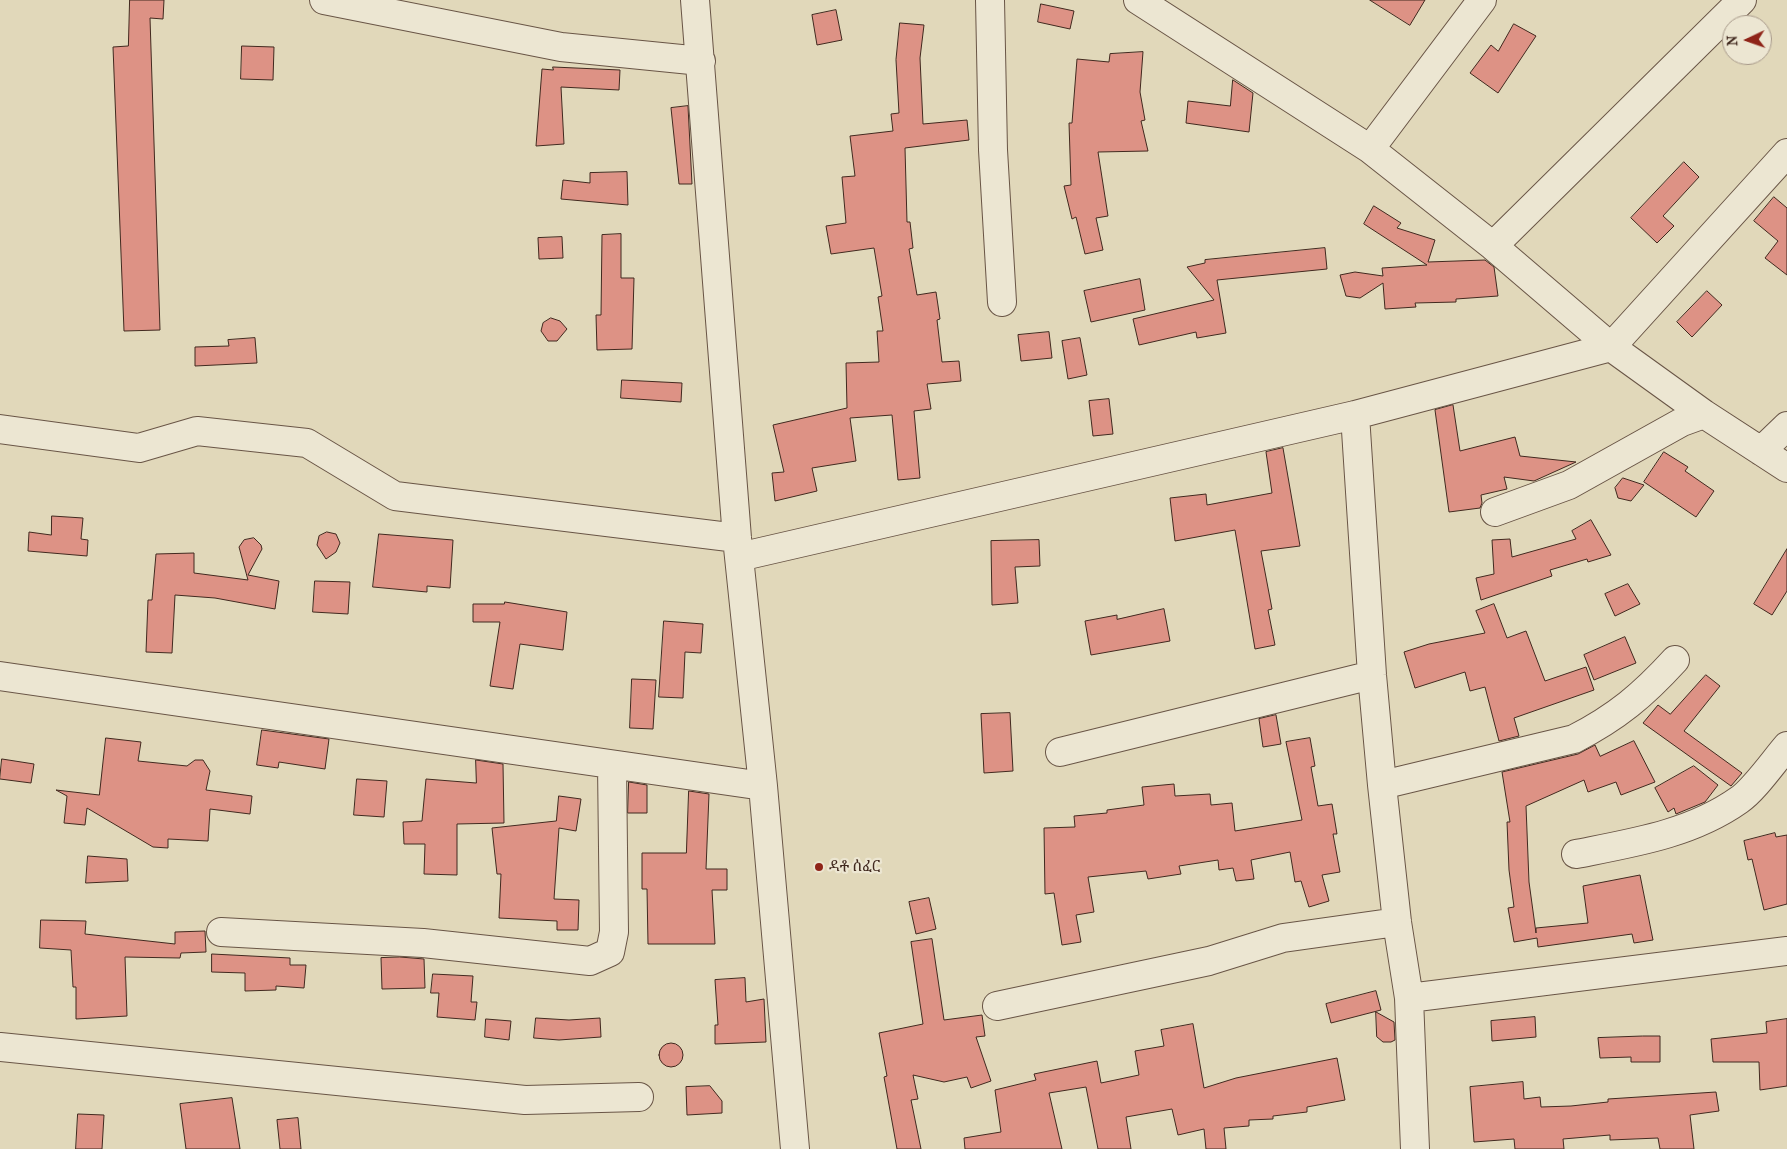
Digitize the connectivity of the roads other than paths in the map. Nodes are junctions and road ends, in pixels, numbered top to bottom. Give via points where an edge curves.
1 (324, 0) edge
2 (695, 0) edge
3 (990, 0) edge
4 (1138, 0) edge
5 (1482, 0) edge
6 (1742, 0) edge
7 (700, 61) junction
8 (1370, 149) junction
9 (1787, 153) edge
10 (1494, 246) junction
11 (1002, 302) dead end
12 (1612, 346) junction
13 (1704, 414) junction
14 (1355, 415) junction
15 (1787, 426) edge
16 (0, 429) edge
17 (1761, 451) junction
18 (1787, 468) edge
19 (1495, 512) dead end
20 (738, 547) junction
21 (1675, 660) dead end
22 (1372, 675) junction
23 (0, 676) edge
24 (1787, 746) edge
25 (1060, 752) dead end
26 (612, 764) junction
27 (1382, 785) junction
28 (763, 786) junction
29 (1576, 854) dead end
30 (1398, 922) junction
31 (221, 932) dead end
32 (1787, 952) edge
33 (1409, 998) junction
34 (997, 1006) dead end
35 (0, 1047) edge
36 (639, 1097) dead end
37 (795, 1149) edge
38 (1415, 1149) edge

1 - 7 street via 561,47
2 - 7 street
3 - 11 street via 993,150
4 - 8 street
5 - 8 street
6 - 10 street
7 - 20 street
8 - 10 street
9 - 12 street
10 - 12 street
12 - 13 street
12 - 14 street
13 - 17 street
13 - 19 street via 1682,422 1569,485
14 - 20 street
14 - 22 street
15 - 17 street
16 - 20 street via 139,448 198,430 306,443 395,496
17 - 18 street
20 - 28 street
21 - 27 street via 1642,695 1604,724 1574,739
22 - 25 street
22 - 27 street
23 - 26 street
24 - 29 street via 1740,800 1689,827
26 - 28 street
26 - 31 street via 614,932 610,952 590,961 423,943
27 - 30 street
28 - 37 street
30 - 33 street
30 - 34 street via 1283,938 1209,961
32 - 33 street
33 - 38 street
35 - 36 street via 525,1100

